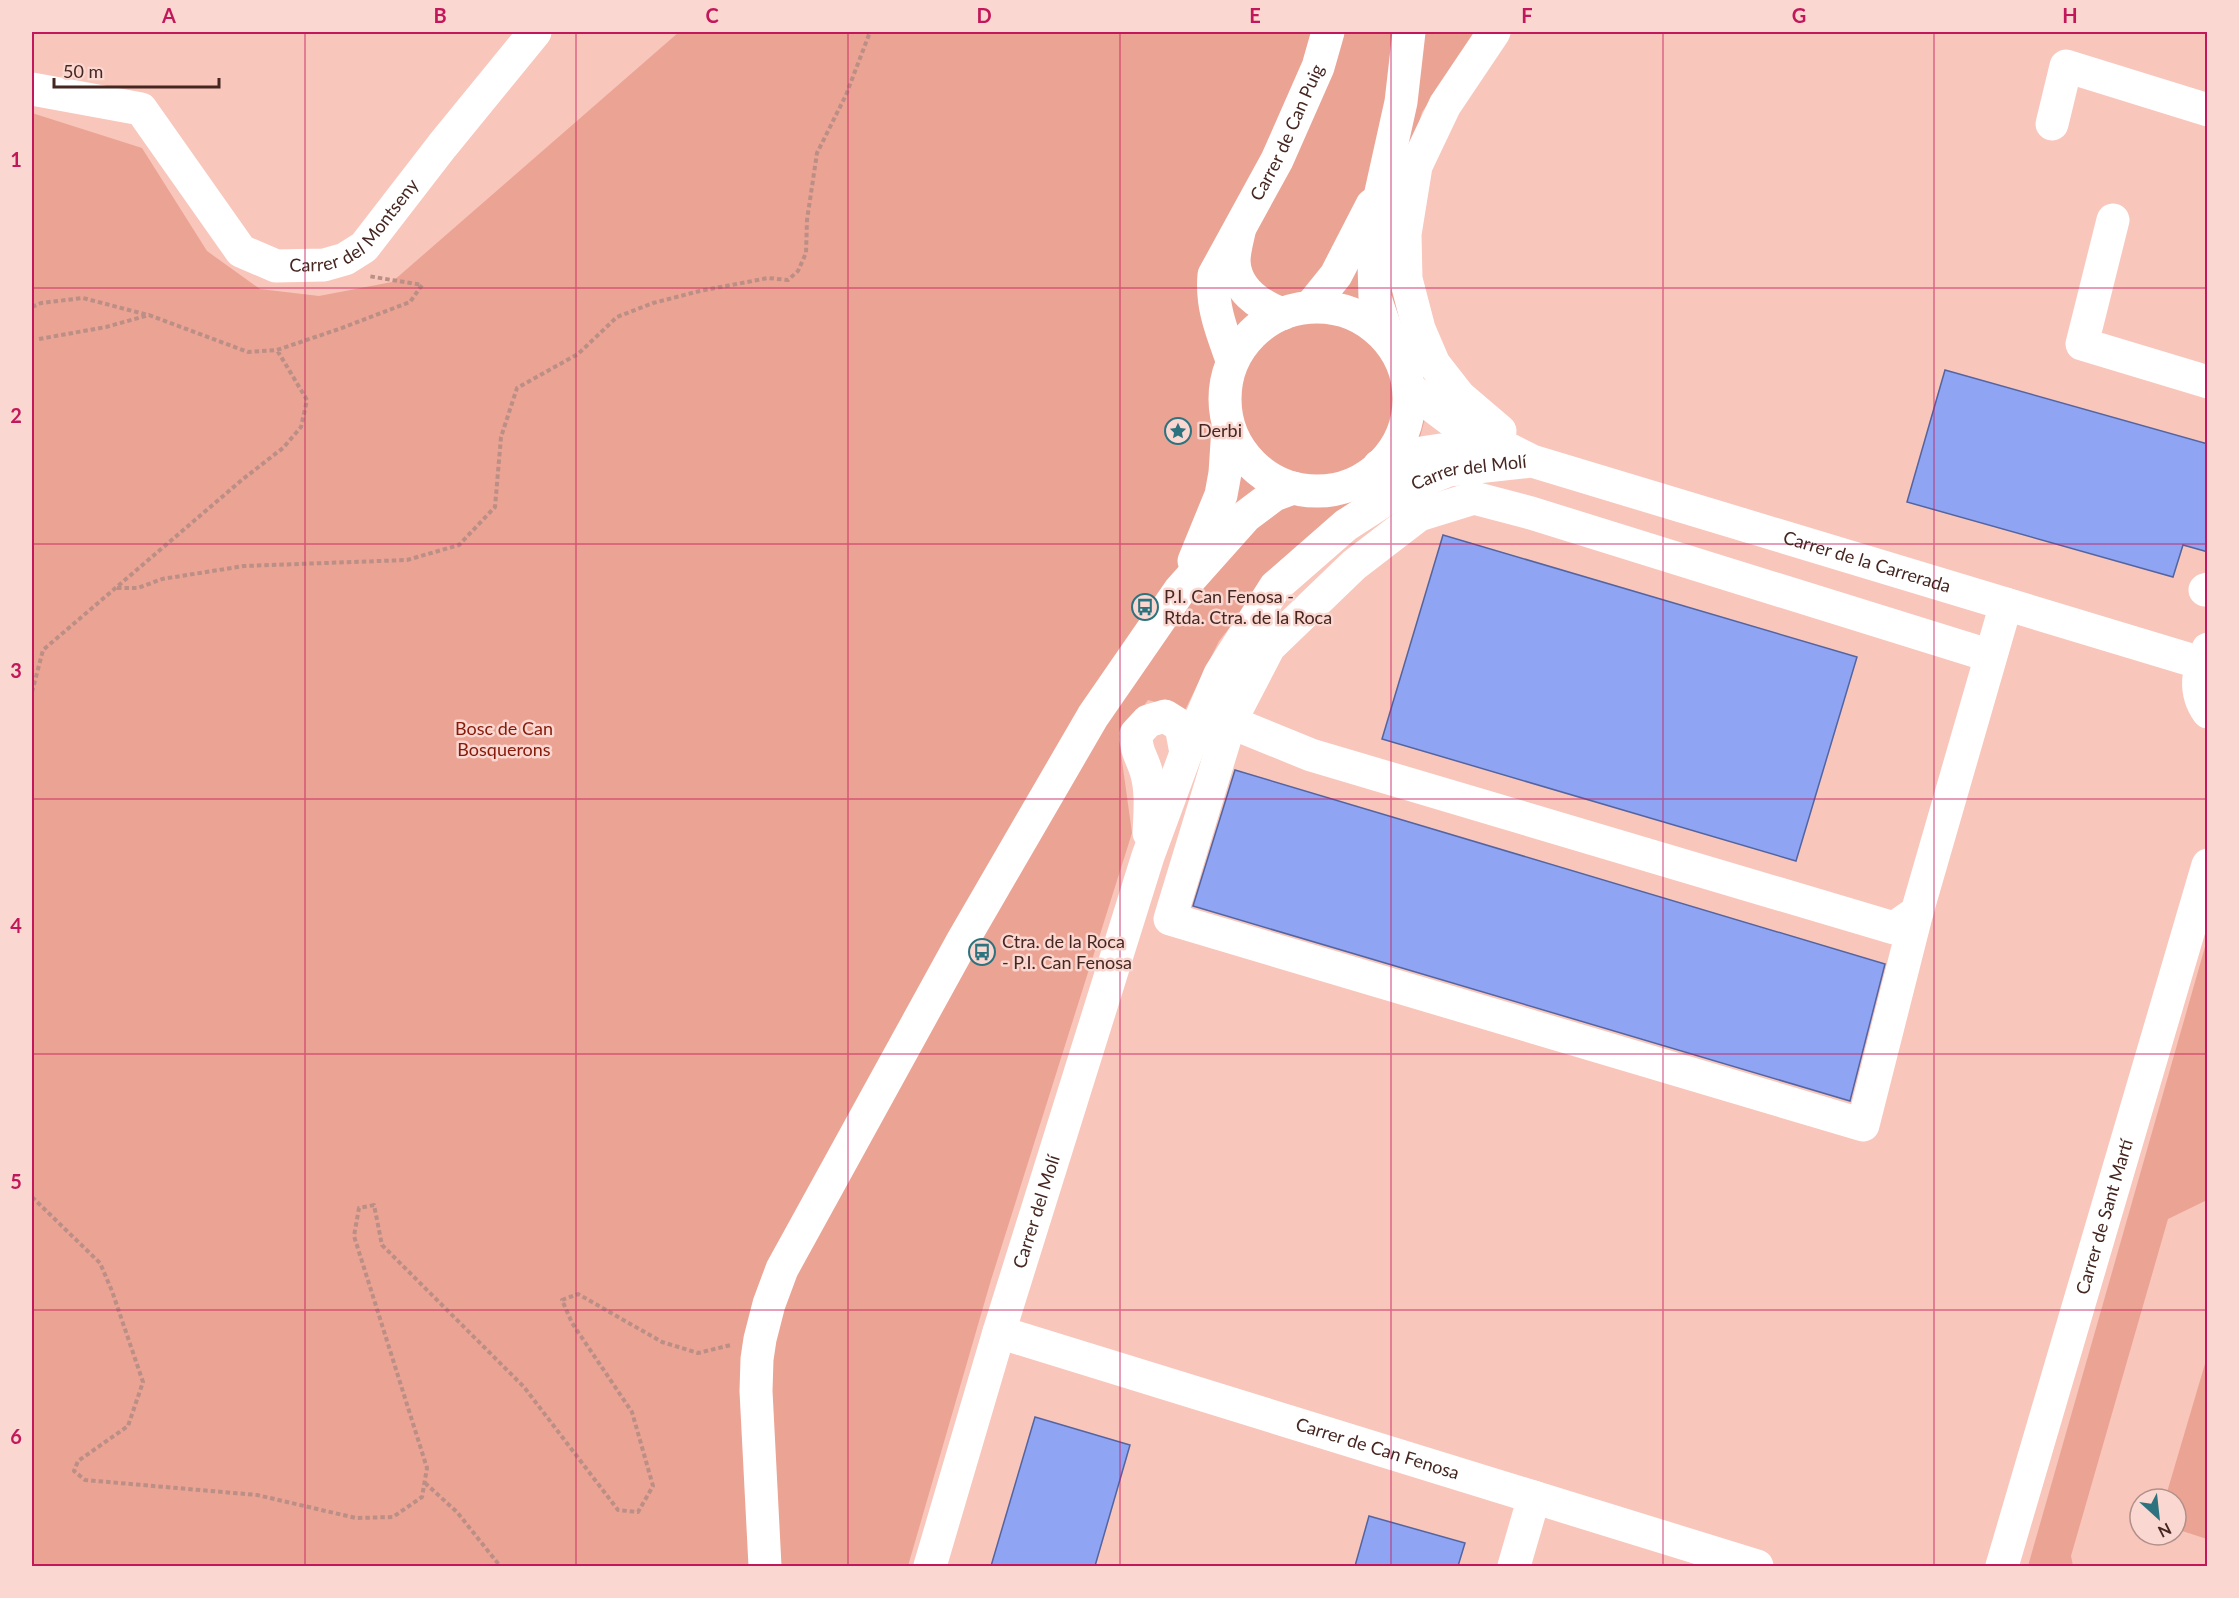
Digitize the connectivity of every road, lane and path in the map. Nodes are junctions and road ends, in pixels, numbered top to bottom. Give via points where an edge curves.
1 (535, 32) edge
2 (870, 32) edge
3 (1328, 32) edge
4 (1409, 32) edge
5 (1494, 32) edge
6 (32, 89) edge
7 (2208, 110) edge
8 (2052, 124) dead end
9 (1383, 185) junction
10 (2113, 220) dead end
11 (1239, 231) junction
12 (363, 276) dead end
13 (32, 308) edge
14 (1296, 310) junction
15 (149, 315) junction
16 (39, 339) dead end
17 (1389, 339) junction
18 (277, 350) junction
19 (1232, 360) junction
20 (2208, 382) edge
21 (1410, 389) junction
22 (1228, 427) junction
23 (1532, 461) junction
24 (1379, 466) junction
25 (1293, 488) junction
26 (117, 588) junction
27 (1180, 590) junction
28 (2006, 604) junction
29 (1991, 656) junction
30 (2204, 656) edge
31 (32, 692) edge
32 (2208, 712) edge
33 (1230, 722) junction
34 (1186, 753) junction
35 (1148, 856) junction
36 (2208, 865) edge
37 (1917, 912) junction
38 (32, 1197) edge
39 (999, 1332) junction
40 (760, 1339) junction
41 (425, 1482) junction
42 (1534, 1497) junction
43 (500, 1566) edge
44 (765, 1566) edge
45 (930, 1566) edge
46 (1514, 1566) edge
47 (1756, 1566) edge
48 (2002, 1566) edge

1 - 6 street, Carrer del Montseny via 364,247 345,259 324,265 276,267 242,251 141,109
2 - 26 path via 846,95 817,153 806,252 798,272 788,280 768,278 700,291 616,317 578,354 517,388 501,437 495,507 459,545 407,560 244,566 162,579 138,588
3 - 11 street, Carrer de Can Puig via 1301,108
4 - 9 street via 1401,102
5 - 23 street, Carrer del Molí via 1445,105 1416,166 1405,234 1406,279 1419,329 1434,364 1460,396
7 - 8 street via 2066,66
9 - 14 street via 1336,275
9 - 17 street via 1373,228 1375,298
10 - 20 street via 2082,344
11 - 14 street, Carrer de Can Puig via 1234,261 1244,289 1254,300
11 - 19 street, Carrer de Can Puig via 1221,258 1212,293
12 - 18 path via 422,285 410,302
13 - 15 path via 41,303 83,298
14 - 17 street via 1343,310
14 - 19 street via 1258,330
15 - 16 path
15 - 18 path via 248,352
17 - 21 street
18 - 26 path via 307,400 301,427 283,448
19 - 22 street via 1225,389
21 - 23 street, Carrer de la Carrerada via 1451,420
21 - 24 street via 1403,432
22 - 25 street via 1246,458 1275,481
22 - 27 street via 1221,495
23 - 24 street, Carrer de la Carrerada via 1441,450 1408,455
23 - 28 street, Carrer de la Carrerada
23 - 34 street, Carrer del Molí via 1449,470 1401,489 1346,525 1275,586 1220,674
24 - 25 street via 1344,486
25 - 27 street via 1274,495 1246,516
26 - 31 path via 43,650
27 - 40 street via 1093,716 963,940 782,1269
28 - 29 street
28 - 30 street, Carrer de la Carrerada
29 - 33 street via 1474,498 1419,515 1354,565 1269,647
29 - 37 street
30 - 32 street via 2198,688
33 - 37 street via 1311,755 1894,928
33 - 37 street via 1170,919 1863,1125
34 - 35 street, Carrer del Molí
34 - 35 street, Carrer del Molí via 1180,726 1164,716 1148,721 1136,734 1136,749 1146,772 1150,800
35 - 39 street, Carrer del Molí
36 - 48 street, Carrer de Sant Martí
38 - 41 path via 100,1263 143,1382 128,1426 78,1461 74,1471 85,1480 257,1495 356,1518 393,1517 422,1497
39 - 42 street, Carrer de Can Fenosa
39 - 45 street, Carrer del Molí
40 - 41 path via 698,1353 662,1342 578,1294 562,1300 572,1323 632,1412 653,1486 638,1512 618,1510 524,1387 382,1245 374,1204 359,1208 354,1236 427,1468
40 - 44 street via 756,1391
41 - 43 path via 457,1512
42 - 46 street
42 - 47 street, Carrer de Can Fenosa

